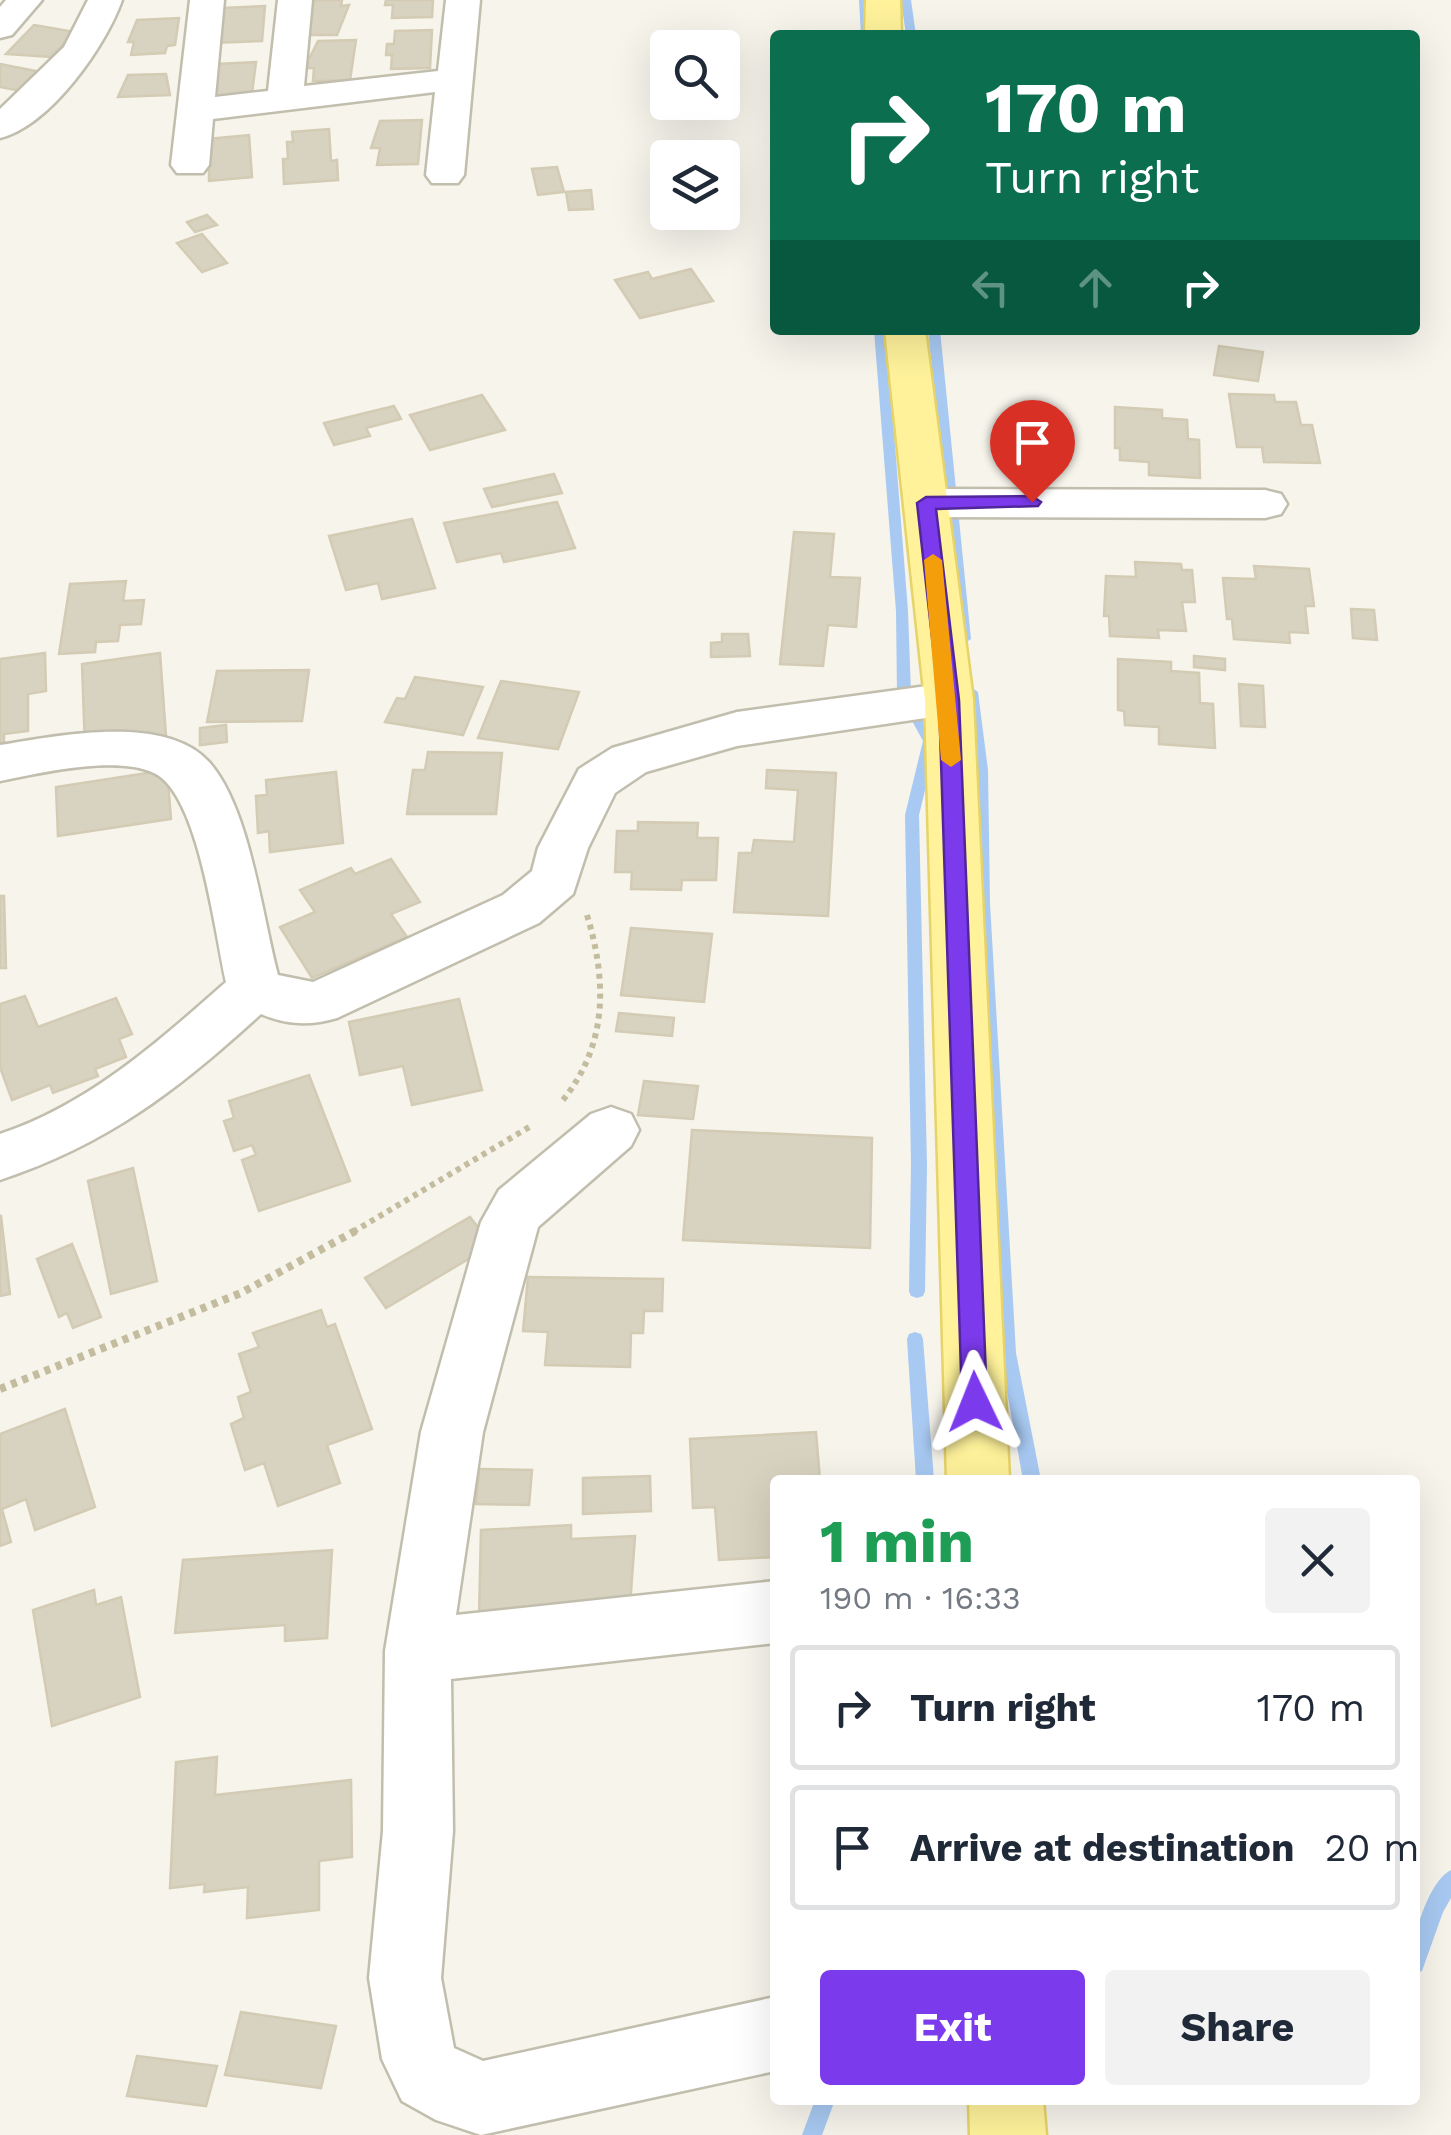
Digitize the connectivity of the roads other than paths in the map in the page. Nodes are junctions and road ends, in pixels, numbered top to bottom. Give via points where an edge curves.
1 (26, 0) edge
2 (105, 0) edge
3 (207, 0) edge
4 (295, 0) edge
5 (464, 0) edge
6 (883, 0) edge
7 (0, 28) edge
8 (883, 30) edge
9 (458, 79) junction
10 (286, 98) junction
11 (196, 110) junction
12 (0, 127) edge
13 (190, 165) dead end
14 (445, 175) dead end
15 (907, 335) edge
16 (926, 503) junction
17 (1265, 504) dead end
18 (949, 700) junction
19 (0, 763) edge
20 (254, 988) junction
21 (585, 1117) road end
22 (0, 1157) edge
23 (978, 1475) edge
24 (770, 1613) edge
25 (418, 1651) junction
26 (770, 2035) edge
27 (1006, 2105) edge
28 (1008, 2135) edge

1 - 7 street
2 - 12 street via 99,24 68,64
3 - 11 street
4 - 10 street
5 - 9 street
6 - 8 main road
9 - 10 street
9 - 14 street
10 - 11 street
11 - 13 street
15 - 16 main road
16 - 17 street
16 - 18 main road
18 - 20 street via 736,729 629,760 596,782 550,888 522,909 318,1003 286,1002
18 - 23 main road
19 - 20 street via 118,748 164,756 192,774 207,805
20 - 22 street via 117,1102
21 - 25 street via 510,1222 452,1432
24 - 25 street
25 - 26 street via 418,1832 406,1978 419,2058 428,2075 483,2098
27 - 28 main road

